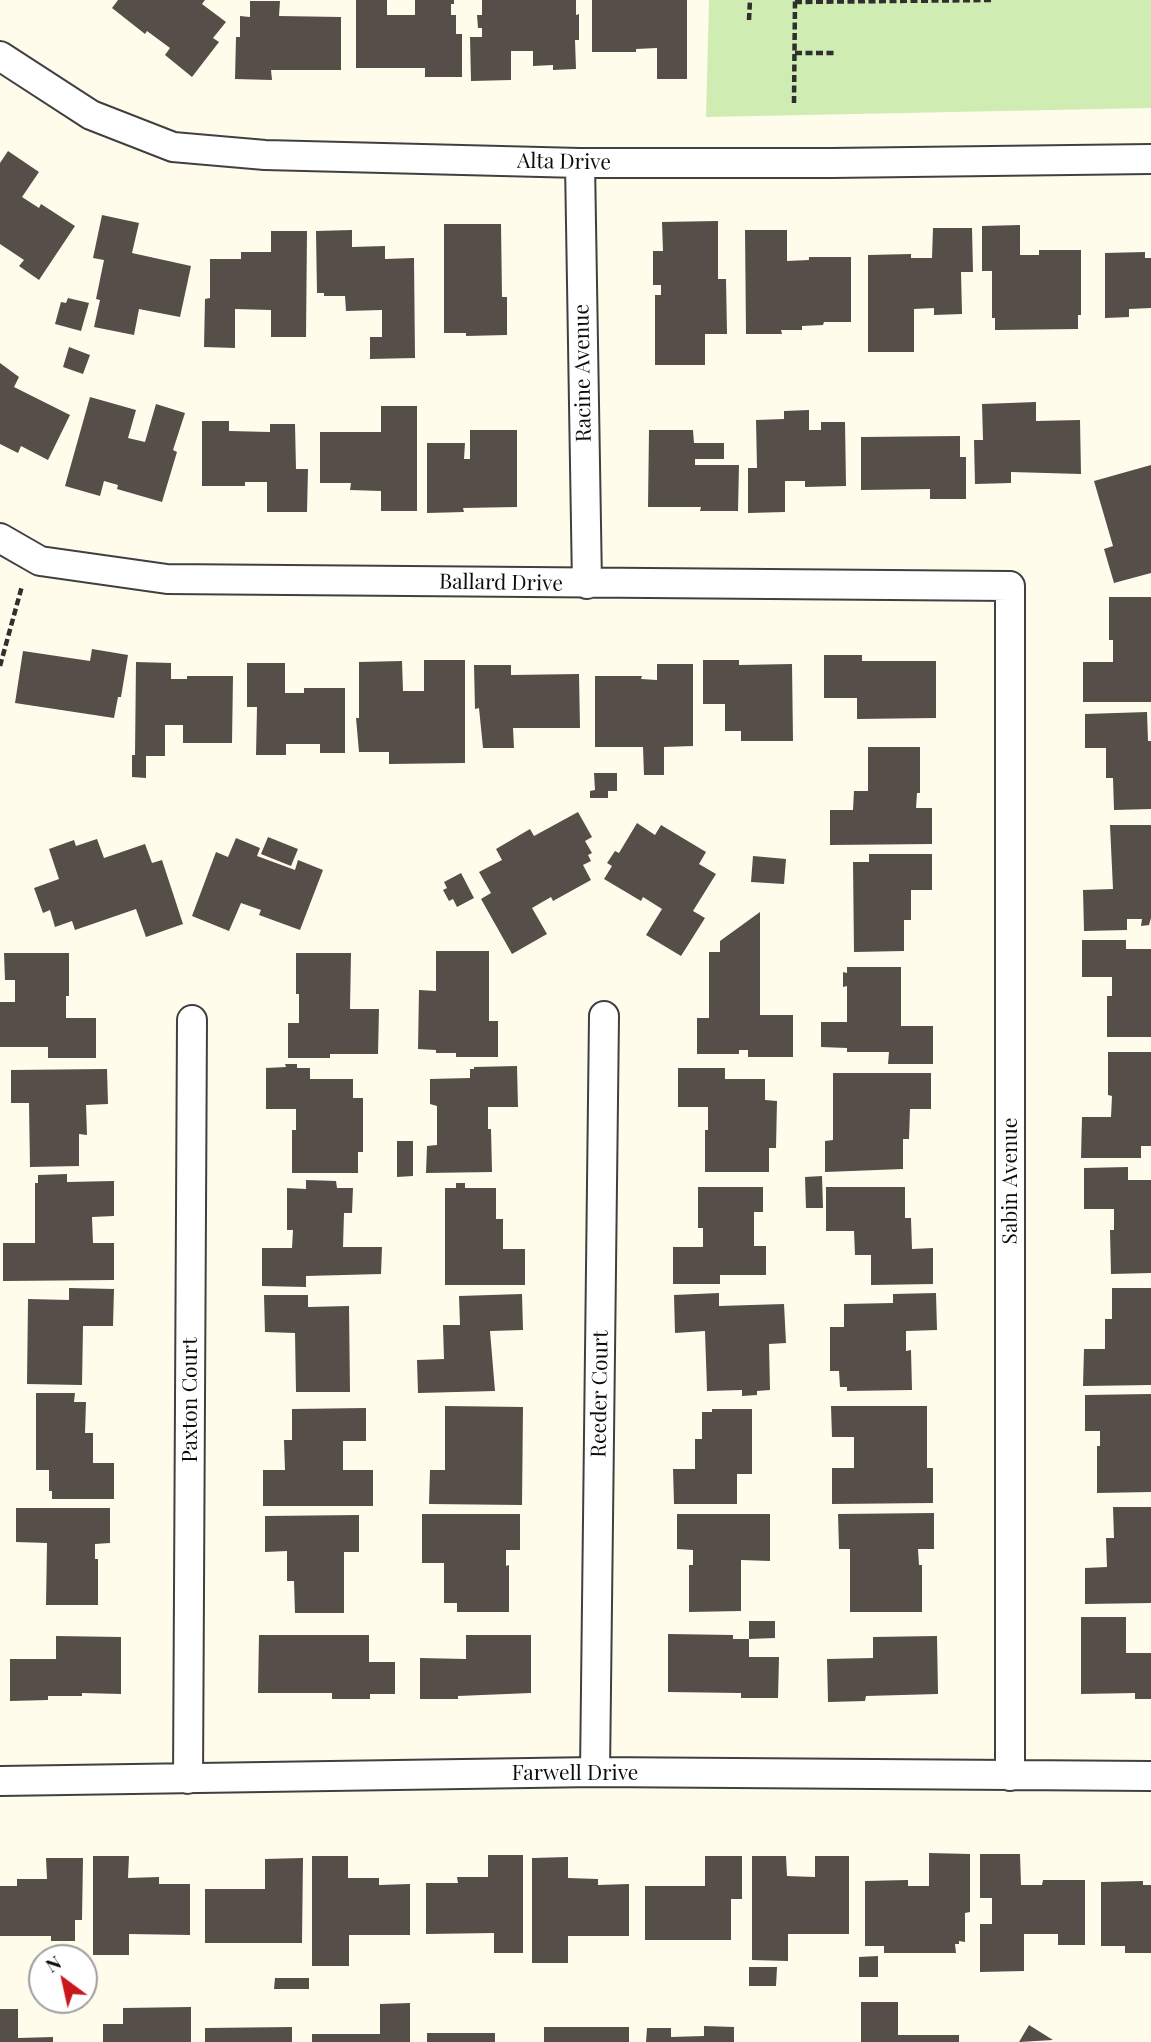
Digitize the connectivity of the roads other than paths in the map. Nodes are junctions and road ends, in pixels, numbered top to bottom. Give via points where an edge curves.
1 (0, 56) edge
2 (1151, 159) edge
3 (580, 163) junction
4 (0, 538) edge
5 (587, 584) junction
6 (1010, 586) joint
7 (604, 1016) dead end
8 (192, 1020) dead end
9 (595, 1772) junction
10 (1010, 1776) junction
11 (1151, 1776) edge
12 (188, 1779) junction
13 (0, 1782) edge

1 - 3 street, Alta Drive via 91,115 173,147 265,155
2 - 3 street, Alta Drive
3 - 5 street, Racine Avenue
4 - 5 street, Ballard Drive via 40,561 167,579
5 - 6 street, Ballard Drive
6 - 10 street, Sabin Avenue
7 - 9 street, Reeder Court
8 - 12 street, Paxton Court
9 - 10 street, Farwell Drive
9 - 12 street, Farwell Drive
10 - 11 street, Farwell Drive
12 - 13 street, Farwell Drive

